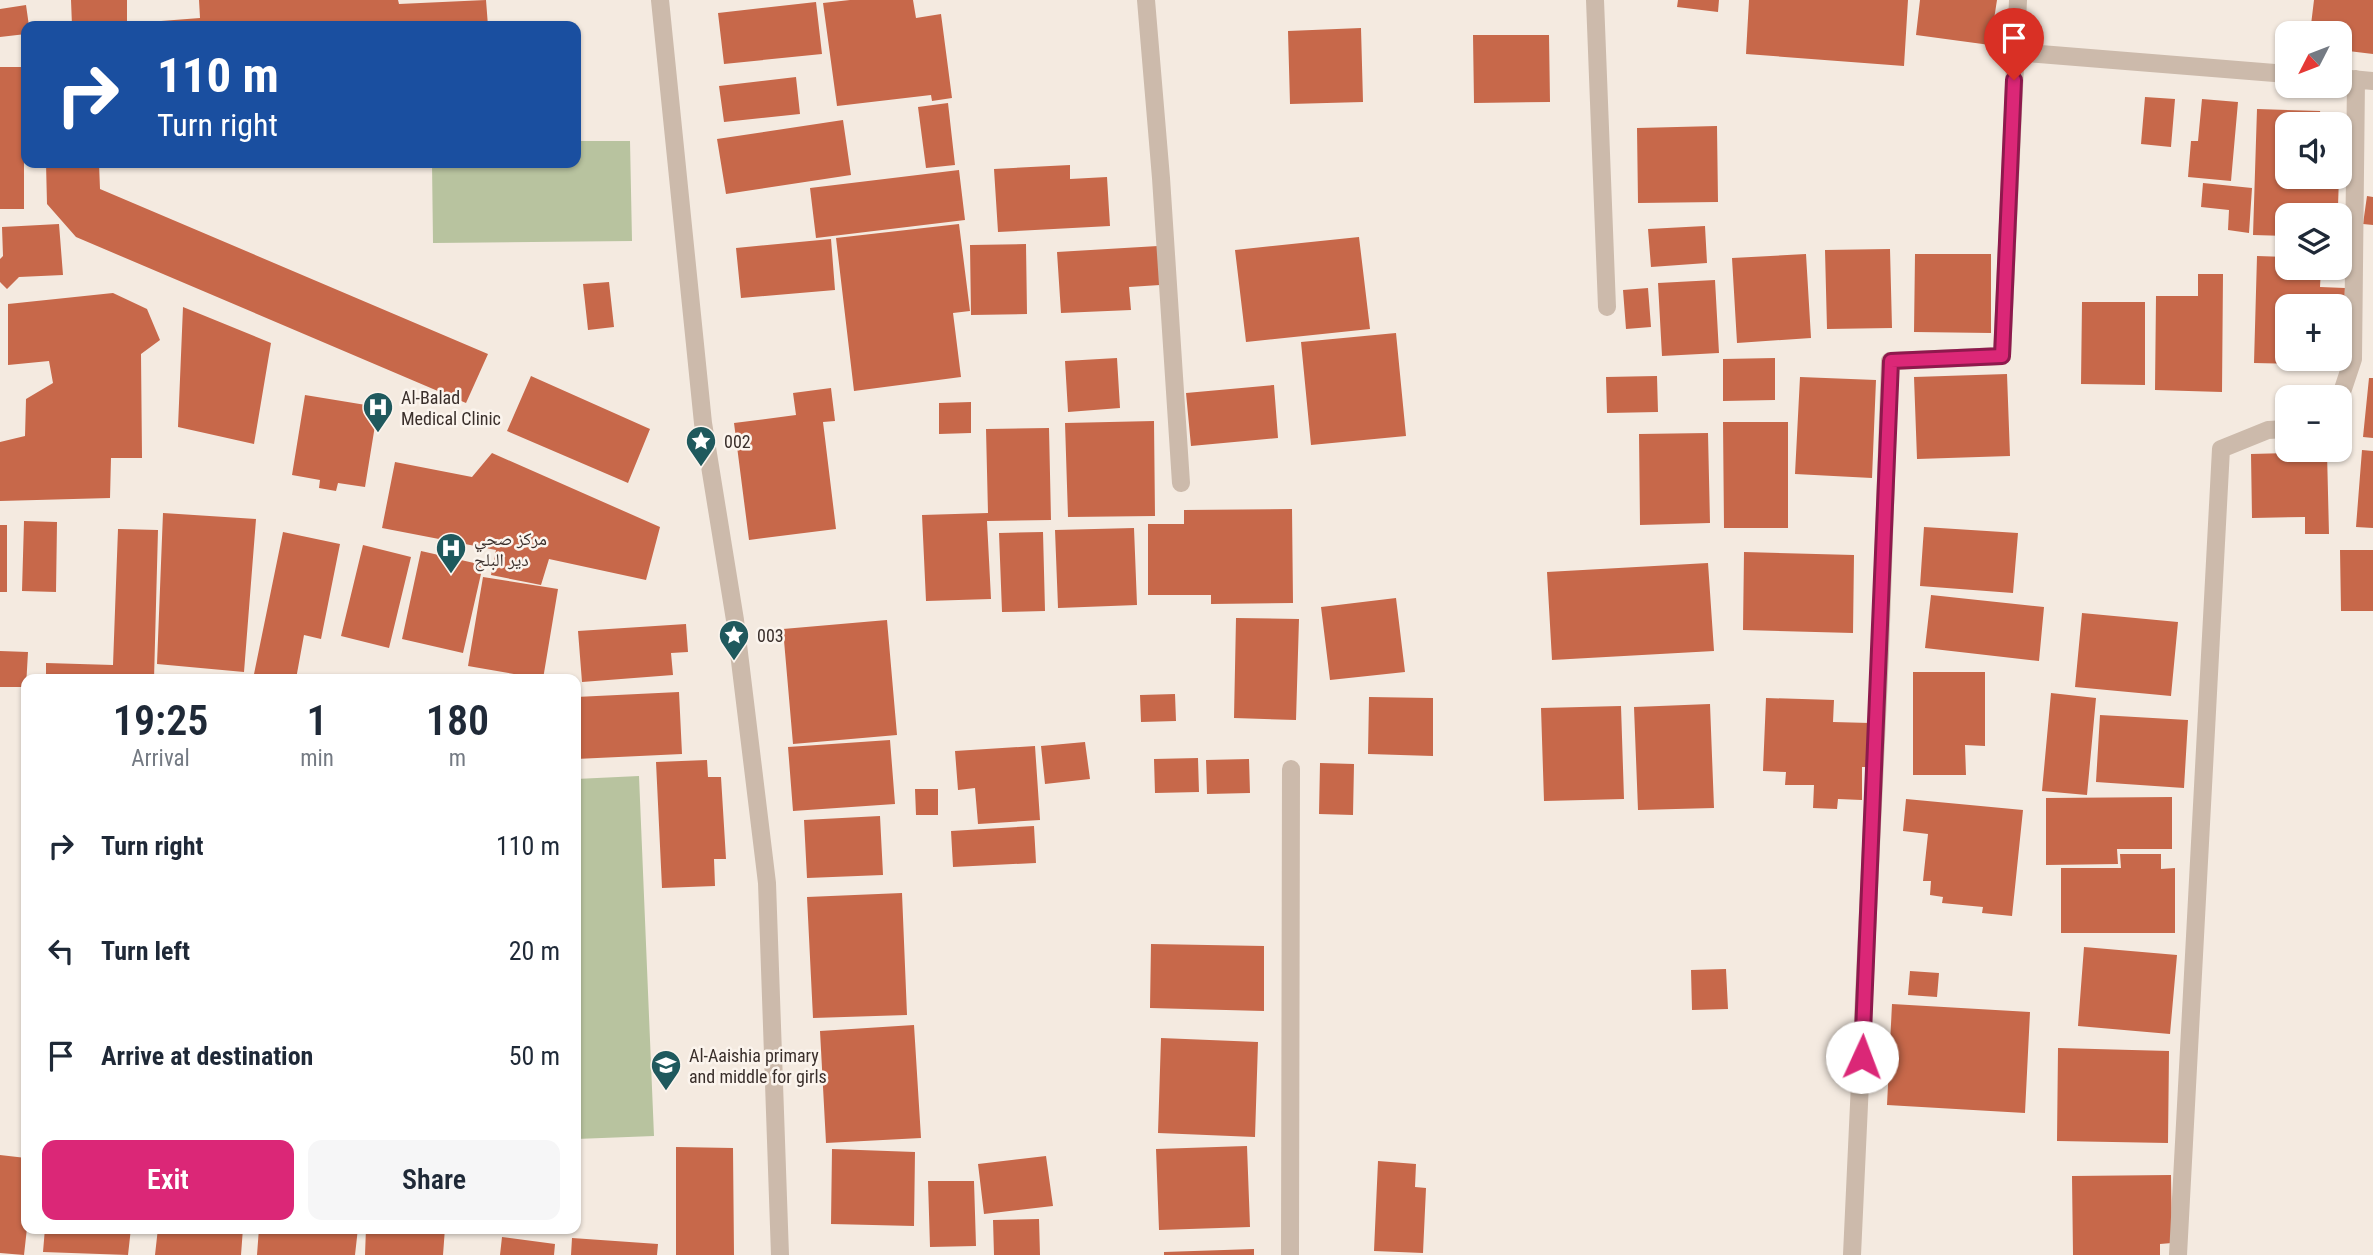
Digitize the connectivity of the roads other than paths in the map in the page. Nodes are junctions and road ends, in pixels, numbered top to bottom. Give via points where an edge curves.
1 (660, 0) edge
2 (1146, 0) edge
3 (1595, 0) edge
4 (2018, 0) edge
5 (2015, 52) junction
6 (2275, 73) edge
7 (2356, 79) edge
8 (1607, 307) dead end
9 (2344, 385) edge
10 (2275, 430) edge
11 (1181, 483) dead end
12 (1291, 769) dead end
13 (780, 1255) edge
14 (1290, 1255) edge
15 (1852, 1255) edge
16 (2178, 1255) edge

1 - 13 street via 703,423 734,620 767,883
2 - 11 street
3 - 8 street
4 - 5 street
5 - 6 street
5 - 15 street via 2002,356 1891,361
7 - 9 street via 2353,359
10 - 16 street via 2221,449
12 - 14 street

